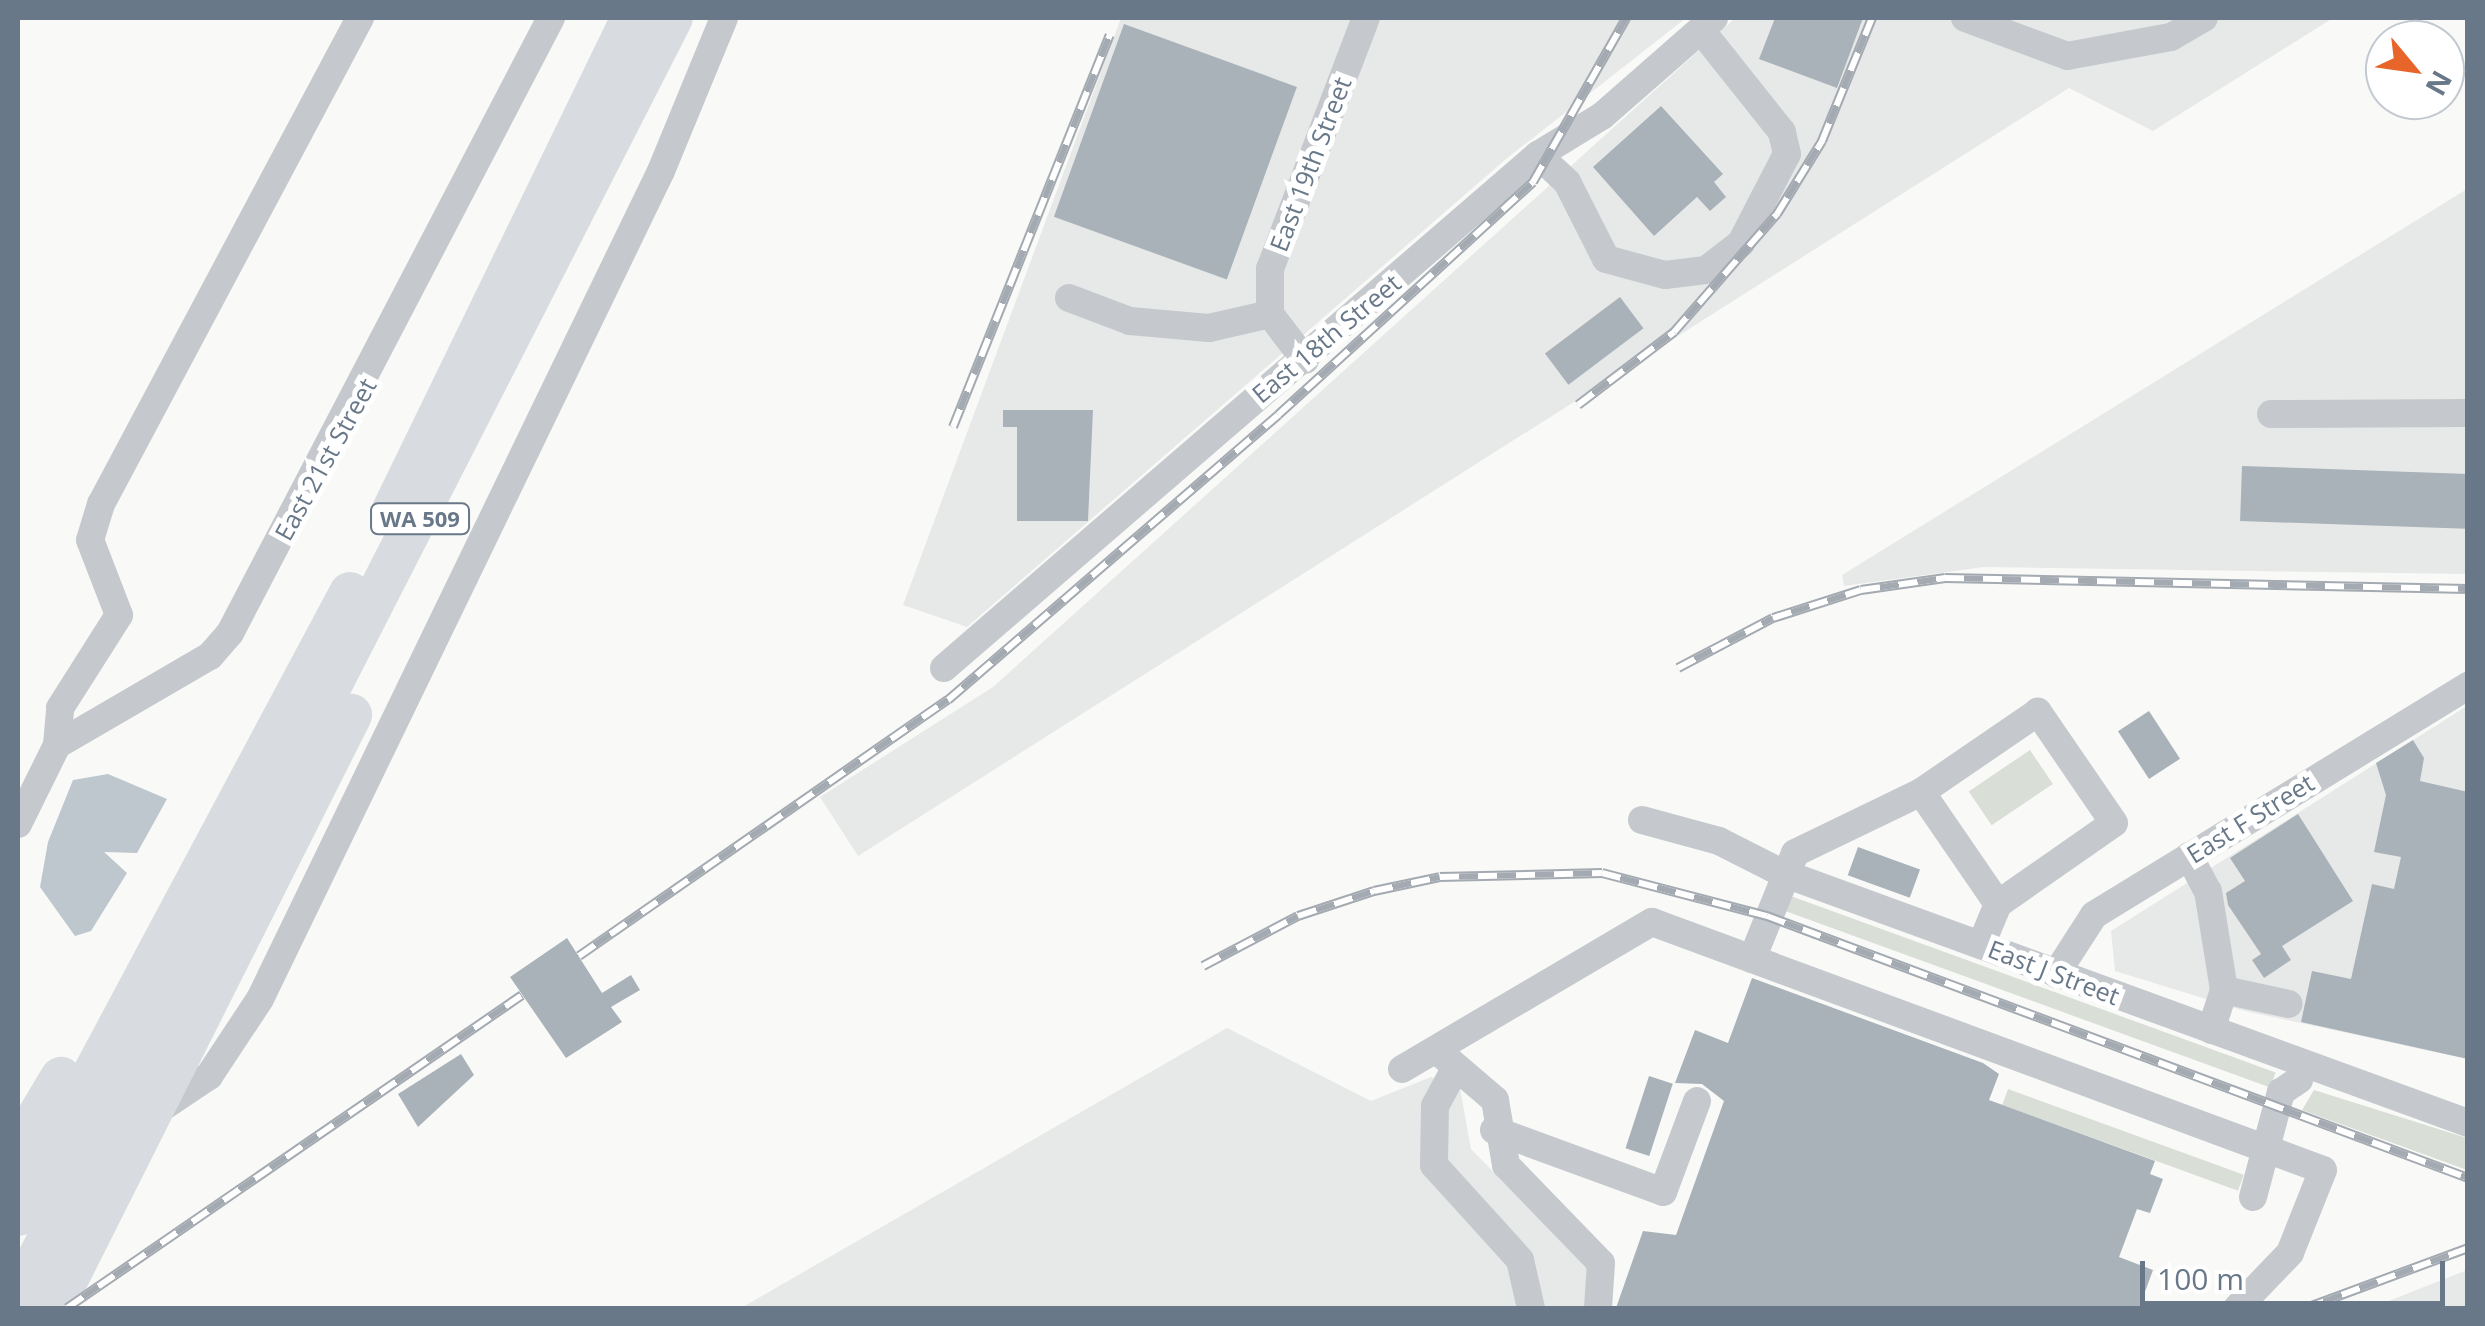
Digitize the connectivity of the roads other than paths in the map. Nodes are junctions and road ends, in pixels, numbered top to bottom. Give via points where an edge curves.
1 (360, 18) edge
2 (552, 18) edge
3 (632, 18) edge
4 (672, 18) edge
5 (724, 18) edge
6 (1366, 18) edge
7 (1965, 18) edge
8 (2204, 18) edge
9 (1708, 24) edge
10 (1538, 155) junction
11 (1068, 298) dead end
12 (1270, 314) junction
13 (1305, 360) junction
14 (2271, 414) dead end
15 (2468, 414) edge
16 (944, 668) dead end
17 (2468, 686) edge
18 (57, 744) junction
19 (1921, 792) junction
20 (1642, 820) dead end
21 (18, 824) edge
22 (2189, 856) junction
23 (1780, 872) junction
24 (1998, 904) junction
25 (1981, 945) junction
26 (1752, 959) junction
27 (2056, 974) junction
28 (2224, 990) junction
29 (2290, 1004) dead end
30 (149, 1010) junction
31 (2211, 1030) junction
32 (1448, 1060) junction
33 (1402, 1069) dead end
34 (2302, 1072) junction
35 (1697, 1101) dead end
36 (2468, 1123) edge
37 (1494, 1130) junction
38 (2270, 1148) junction
39 (18, 1152) edge
40 (2254, 1196) dead end
41 (18, 1215) edge
42 (18, 1298) edge
43 (52, 1308) edge
44 (1531, 1308) edge
45 (1598, 1308) edge
46 (2236, 1308) edge

1 - 18 street via 101,504 90,540 119,615 60,708
2 - 18 street, East 21st Street via 230,634 210,656
3 - 30 highway, WA 509 via 288,705
4 - 30 highway via 578,216 481,456
5 - 39 street via 661,171 260,1000 209,1076 179,1100 73,1154
6 - 12 street, East 19th Street via 1290,206 1270,269
7 - 8 street via 2066,56 2171,37
9 - 10 street, East 18th Street via 1602,116
9 - 10 street via 1782,132 1787,154 1740,243 1706,270 1665,275 1606,259 1567,182
10 - 13 street, East 18th Street
11 - 12 street via 1130,320 1209,328
12 - 13 street
13 - 16 street, East 18th Street
14 - 15 street
17 - 22 street, East F Street
18 - 21 street
19 - 23 street via 1795,853
19 - 24 street
19 - 24 street via 2038,712 2071,760 2114,823
20 - 23 street, East J Street via 1719,841
22 - 27 street, East F Street via 2094,915
22 - 28 street via 2208,890
23 - 25 street, East J Street
23 - 26 street
24 - 25 street
25 - 27 street, East J Street
26 - 32 street via 1652,922
26 - 38 street
27 - 31 street, East J Street
28 - 29 street
28 - 31 street
30 - 39 highway
30 - 41 highway
30 - 42 highway
30 - 43 highway
31 - 34 street, East J Street
32 - 33 street
32 - 37 street via 1496,1100
32 - 44 street via 1435,1106 1434,1165 1520,1260
34 - 36 street, East J Street
34 - 38 street via 2282,1141
35 - 37 street via 1663,1192
37 - 45 street via 1506,1165 1600,1263
38 - 40 street
38 - 46 street via 2323,1170 2290,1253

